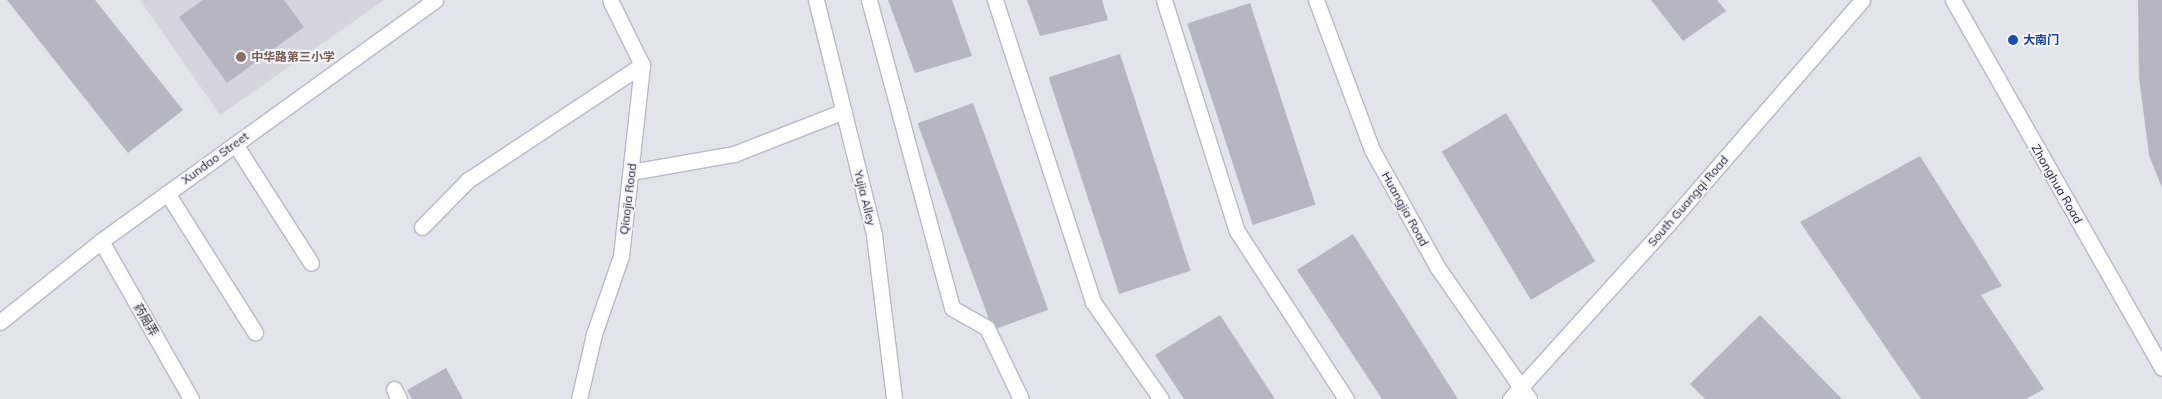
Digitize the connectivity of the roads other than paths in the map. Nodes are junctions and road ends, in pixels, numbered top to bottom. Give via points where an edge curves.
1 (435, 0) edge
2 (610, 0) edge
3 (816, 0) edge
4 (869, 0) edge
5 (995, 0) edge
6 (1164, 0) edge
7 (1316, 0) edge
8 (1862, 0) edge
9 (1953, 0) edge
10 (642, 65) junction
11 (844, 111) junction
12 (235, 144) junction
13 (631, 172) junction
14 (167, 193) junction
15 (422, 227) dead end
16 (101, 240) junction
17 (311, 263) dead end
18 (0, 322) edge
19 (254, 332) dead end
20 (2162, 368) edge
21 (1519, 396) edge
22 (192, 399) edge
23 (579, 399) edge
24 (894, 399) edge
25 (1021, 399) edge
26 (1161, 399) edge
27 (1346, 399) edge

1 - 12 street, Xundao Street
2 - 10 street
3 - 11 street, Yujia Alley
4 - 25 street via 952,308 987,328
5 - 26 street via 1093,302
6 - 27 street via 1237,231
7 - 21 street, Huangjia Road via 1372,150 1438,268
8 - 21 street, South Guangqi Road
9 - 20 street, Zhonghua Road
10 - 13 street, Qiaojia Road
10 - 15 street via 468,180
11 - 13 street via 734,154
11 - 24 street, Yujia Alley via 874,235
12 - 14 street, Xundao Street
12 - 17 street
13 - 23 street, Qiaojia Road via 621,256 594,334
14 - 16 street, Xundao Street
14 - 19 street
16 - 18 street, Xundao Street
16 - 22 street, 药局弄

